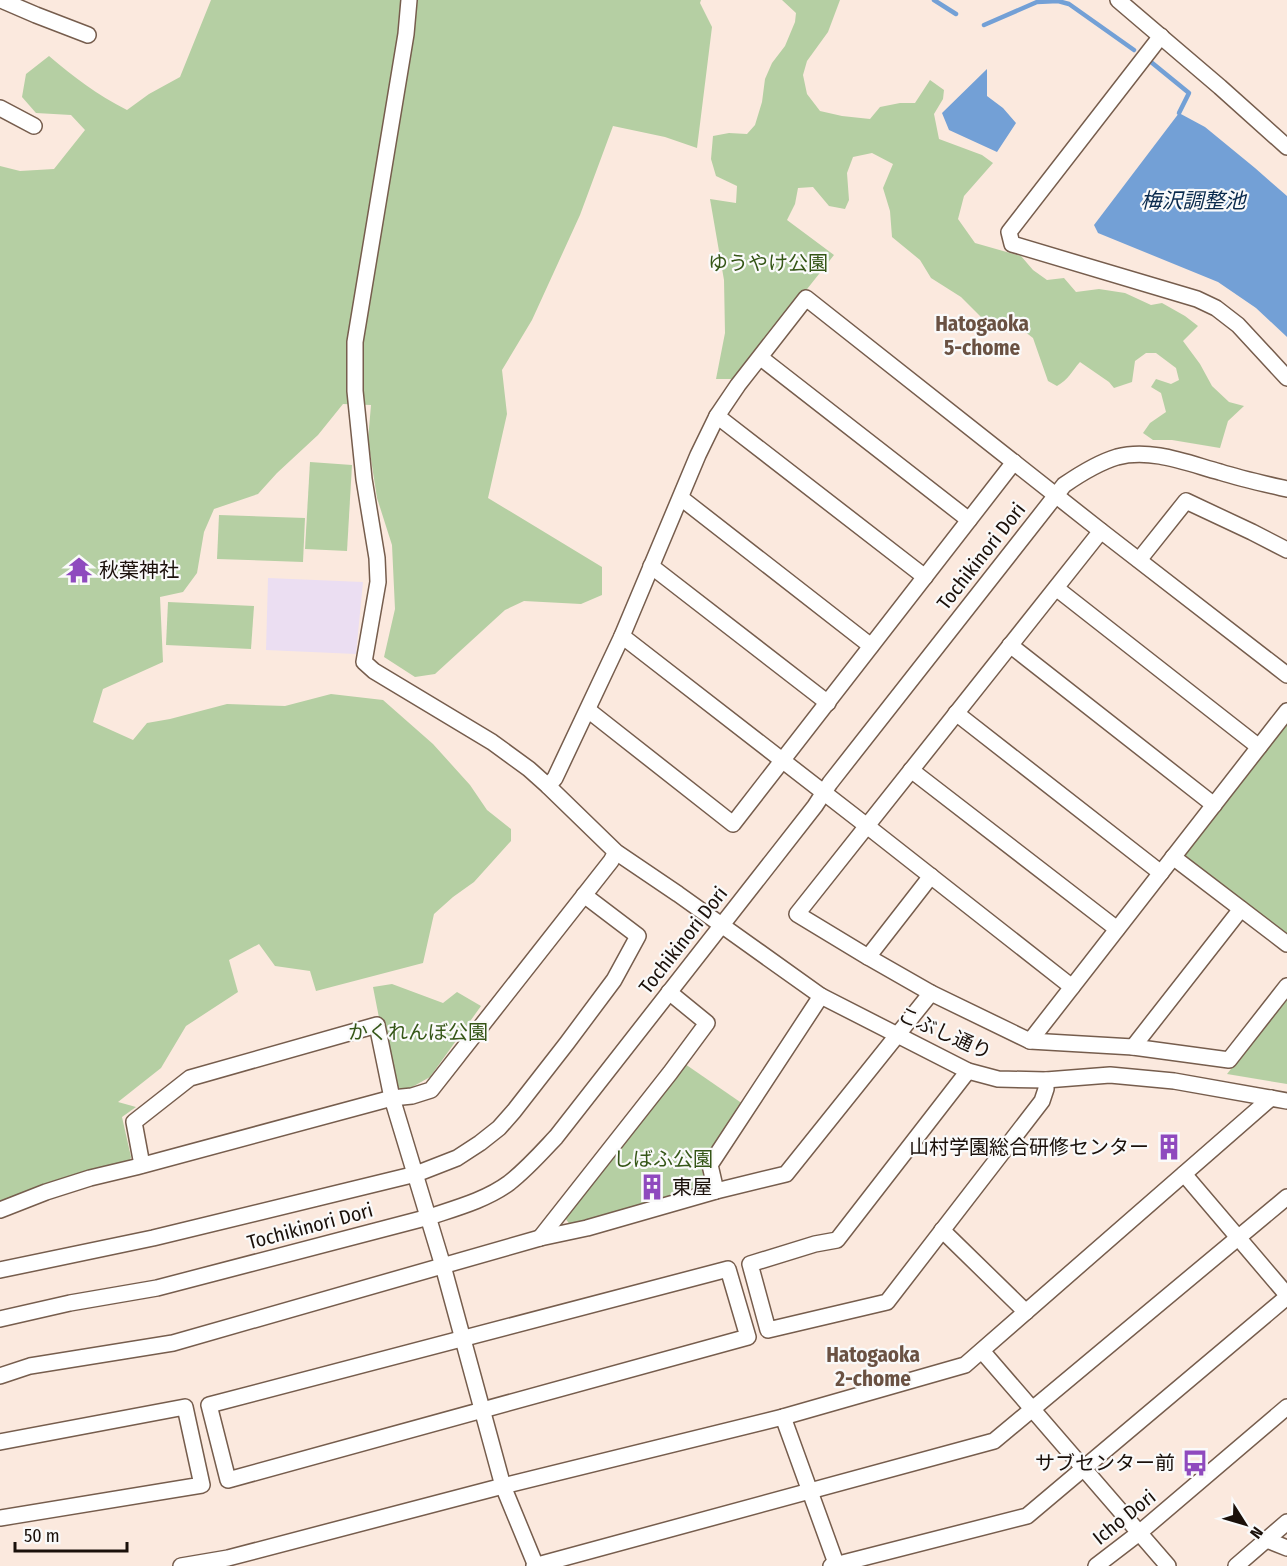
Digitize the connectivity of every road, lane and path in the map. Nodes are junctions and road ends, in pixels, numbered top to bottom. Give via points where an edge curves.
1 (1, 0) edge
2 (409, 0) edge
3 (1118, 0) edge
4 (88, 34) dead end
5 (1161, 36) junction
6 (0, 108) edge
7 (34, 126) dead end
8 (1287, 147) edge
9 (761, 358) junction
10 (1287, 378) edge
11 (717, 416) junction
12 (1014, 462) junction
13 (1287, 489) edge
14 (1055, 495) junction
15 (681, 498) junction
16 (969, 520) junction
17 (1101, 531) junction
18 (1287, 550) edge
19 (1138, 560) junction
20 (651, 566) junction
21 (925, 577) junction
22 (1056, 588) junction
23 (621, 636) junction
24 (1010, 645) junction
25 (872, 646) junction
26 (1287, 675) edge
27 (828, 703) junction
28 (588, 710) junction
29 (1287, 711) edge
30 (956, 713) junction
31 (1259, 747) junction
32 (783, 761) junction
33 (911, 770) junction
34 (548, 786) junction
35 (824, 794) junction
36 (1214, 805) junction
37 (867, 826) junction
38 (616, 852) junction
39 (1173, 857) junction
40 (1161, 873) junction
41 (932, 876) junction
42 (584, 895) junction
43 (1241, 909) junction
44 (722, 925) junction
45 (1117, 929) junction
46 (1287, 944) edge
47 (868, 957) junction
48 (1287, 986) edge
49 (1072, 987) junction
50 (669, 992) junction
51 (931, 993) junction
52 (821, 996) junction
53 (897, 1036) junction
54 (1030, 1041) junction
55 (1133, 1047) junction
56 (968, 1071) junction
57 (1046, 1080) junction
58 (392, 1098) junction
59 (1272, 1098) junction
60 (1287, 1101) edge
61 (142, 1165) junction
62 (416, 1174) junction
63 (1184, 1174) junction
64 (716, 1191) junction
65 (1287, 1197) edge
66 (0, 1210) edge
67 (429, 1217) junction
68 (942, 1230) junction
69 (540, 1238) junction
70 (1238, 1238) junction
71 (443, 1266) junction
72 (0, 1270) edge
73 (1287, 1296) edge
74 (1026, 1312) junction
75 (0, 1319) edge
76 (463, 1339) junction
77 (982, 1351) junction
78 (0, 1376) edge
79 (1287, 1407) edge
80 (1032, 1408) junction
81 (482, 1410) junction
82 (783, 1417) junction
83 (0, 1442) edge
84 (1084, 1468) junction
85 (502, 1486) junction
86 (810, 1492) junction
87 (0, 1518) edge
88 (1287, 1522) edge
89 (1139, 1533) junction
90 (1267, 1540) junction
91 (1287, 1548) edge
92 (230, 1562) edge
93 (182, 1566) edge
94 (535, 1566) edge
95 (835, 1566) edge
96 (1096, 1566) edge
97 (1168, 1566) edge
98 (1236, 1566) edge

1 - 4 street
2 - 34 street, こぶし通り via 355,342 355,391 378,582 364,662 492,742
3 - 5 street
5 - 8 street
5 - 10 street via 1010,232 1012,244 1216,308 1238,325
6 - 7 street
9 - 11 street
9 - 12 street via 806,298
9 - 16 street
11 - 15 street
11 - 21 street
12 - 14 street
12 - 16 street
13 - 14 street, Tochikinori Dori via 1162,456 1136,454 1101,463 1064,485
14 - 17 street
14 - 35 street, Tochikinori Dori
15 - 20 street
15 - 25 street
16 - 21 street
17 - 19 street
17 - 22 street
18 - 19 street via 1186,501
19 - 26 street
20 - 23 street
20 - 27 street
21 - 25 street
22 - 24 street
22 - 31 street
23 - 28 street
23 - 32 street
24 - 30 street
24 - 36 street
25 - 27 street
27 - 32 street
28 - 32 street via 733,825
28 - 34 street
29 - 31 street
30 - 33 street
30 - 40 street
31 - 36 street
32 - 35 street
33 - 37 street
33 - 45 street
34 - 38 street, こぶし通り
35 - 37 street
35 - 44 street, Tochikinori Dori
36 - 39 street
37 - 41 street
37 - 47 street via 797,914
38 - 42 street
38 - 44 street, こぶし通り
39 - 40 street
39 - 43 street
40 - 45 street
41 - 47 street
41 - 49 street
42 - 58 street via 431,1090
42 - 62 street via 638,936 614,980 499,1128 457,1158
43 - 46 street
43 - 55 street
44 - 50 street, Tochikinori Dori
44 - 52 street, こぶし通り
45 - 49 street
47 - 51 street
48 - 55 street via 1229,1060
49 - 54 street
50 - 67 street, Tochikinori Dori via 530,1165 491,1194
50 - 69 street via 707,1023
51 - 53 street
51 - 54 street
52 - 53 street, こぶし通り
52 - 64 street via 710,1164
53 - 56 street, こぶし通り
53 - 64 street via 786,1174
54 - 55 street
56 - 57 street, こぶし通り via 998,1079
56 - 68 street via 837,1240 750,1264 768,1330 887,1302
57 - 59 street, こぶし通り via 1110,1075 1174,1081
57 - 68 street via 1042,1101
58 - 61 street
58 - 61 street via 377,1025 190,1078 134,1122
58 - 62 street
59 - 60 street, こぶし通り
59 - 63 street
61 - 66 street via 90,1178
62 - 67 street
62 - 72 street via 153,1238
63 - 70 street
63 - 74 street
64 - 69 street
65 - 70 street
67 - 71 street
67 - 75 street, Tochikinori Dori via 157,1288
68 - 74 street
69 - 71 street
70 - 73 street
70 - 80 street
71 - 76 street
71 - 78 street via 173,1343 30,1366
73 - 84 street
74 - 77 street
76 - 81 street
76 - 81 street via 209,1405 228,1480
76 - 81 street via 728,1269 748,1337
77 - 80 street
77 - 82 street via 965,1365
79 - 89 street, Icho Dori
80 - 84 street
80 - 86 street via 994,1441
81 - 85 street
82 - 85 street
82 - 86 street
83 - 87 street via 184,1407 202,1485
84 - 89 street
84 - 95 street via 1027,1515
85 - 92 street
85 - 94 street
86 - 94 street
86 - 95 street
88 - 90 street
89 - 96 street, Icho Dori
89 - 97 street
90 - 91 street
90 - 98 street
92 - 93 street

